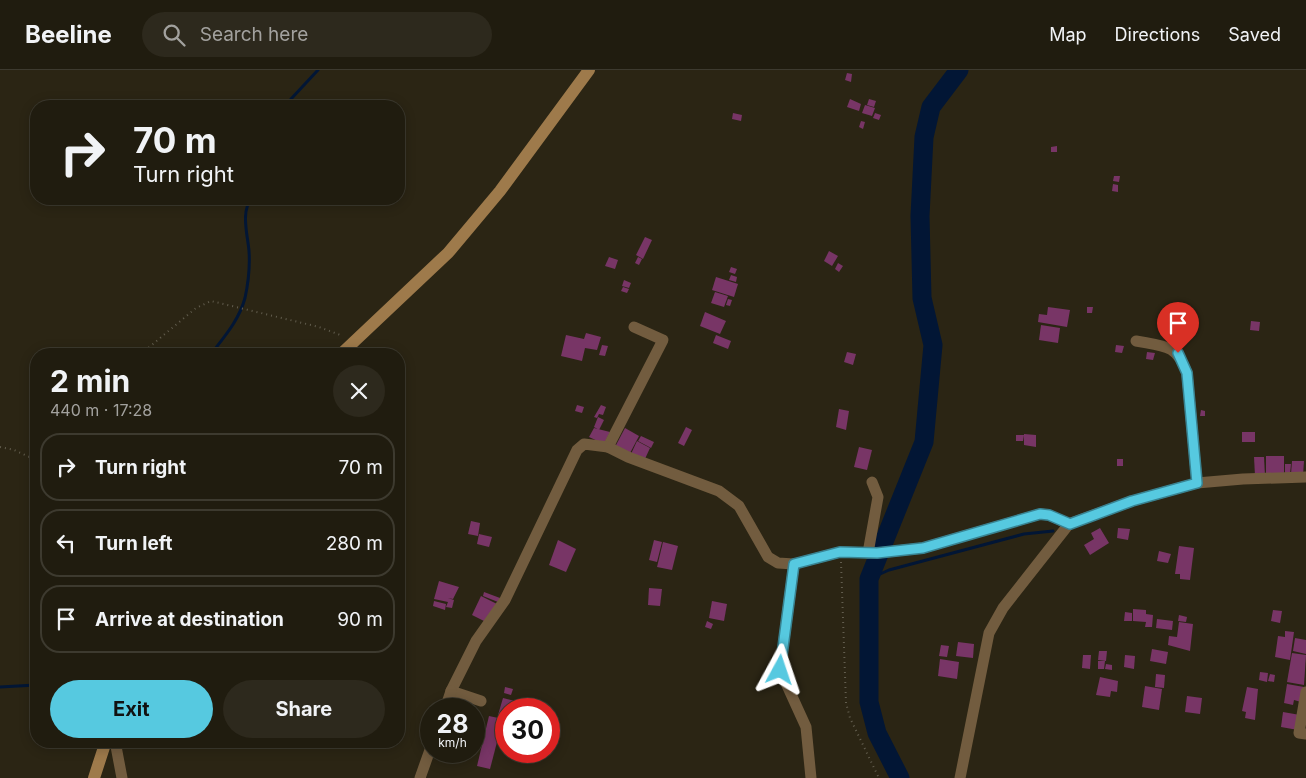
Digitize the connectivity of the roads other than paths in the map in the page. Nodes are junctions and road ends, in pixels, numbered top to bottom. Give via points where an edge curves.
1 (589, 70) edge
2 (634, 327) dead end
3 (1136, 341) dead end
4 (347, 348) edge
5 (608, 446) junction
6 (1306, 477) edge
7 (872, 482) dead end
8 (1197, 483) junction
9 (1070, 524) junction
10 (872, 553) junction
11 (794, 564) junction
12 (451, 691) junction
13 (1306, 692) edge
14 (449, 698) edge
15 (472, 698) edge
16 (1306, 734) edge
17 (104, 748) edge
18 (116, 748) edge
19 (425, 763) edge
20 (94, 778) edge
21 (122, 778) edge
22 (420, 778) edge
23 (811, 778) edge
24 (960, 778) edge

1 - 4 street via 500,191 448,253
2 - 5 street via 663,340
3 - 8 street via 1170,348 1183,361 1187,373
5 - 11 street via 628,457 719,491 739,506 768,557 778,563
5 - 12 street via 584,444 576,450 504,600 476,641
6 - 8 street
7 - 10 street via 878,497
8 - 9 street via 1132,501
9 - 10 street via 1040,514 923,548
9 - 24 street via 1003,608 989,633
10 - 11 street via 840,552
11 - 23 street via 780,670 806,727
12 - 14 street
12 - 15 street
13 - 16 street via 1300,733
17 - 20 street
18 - 21 street
19 - 22 street

